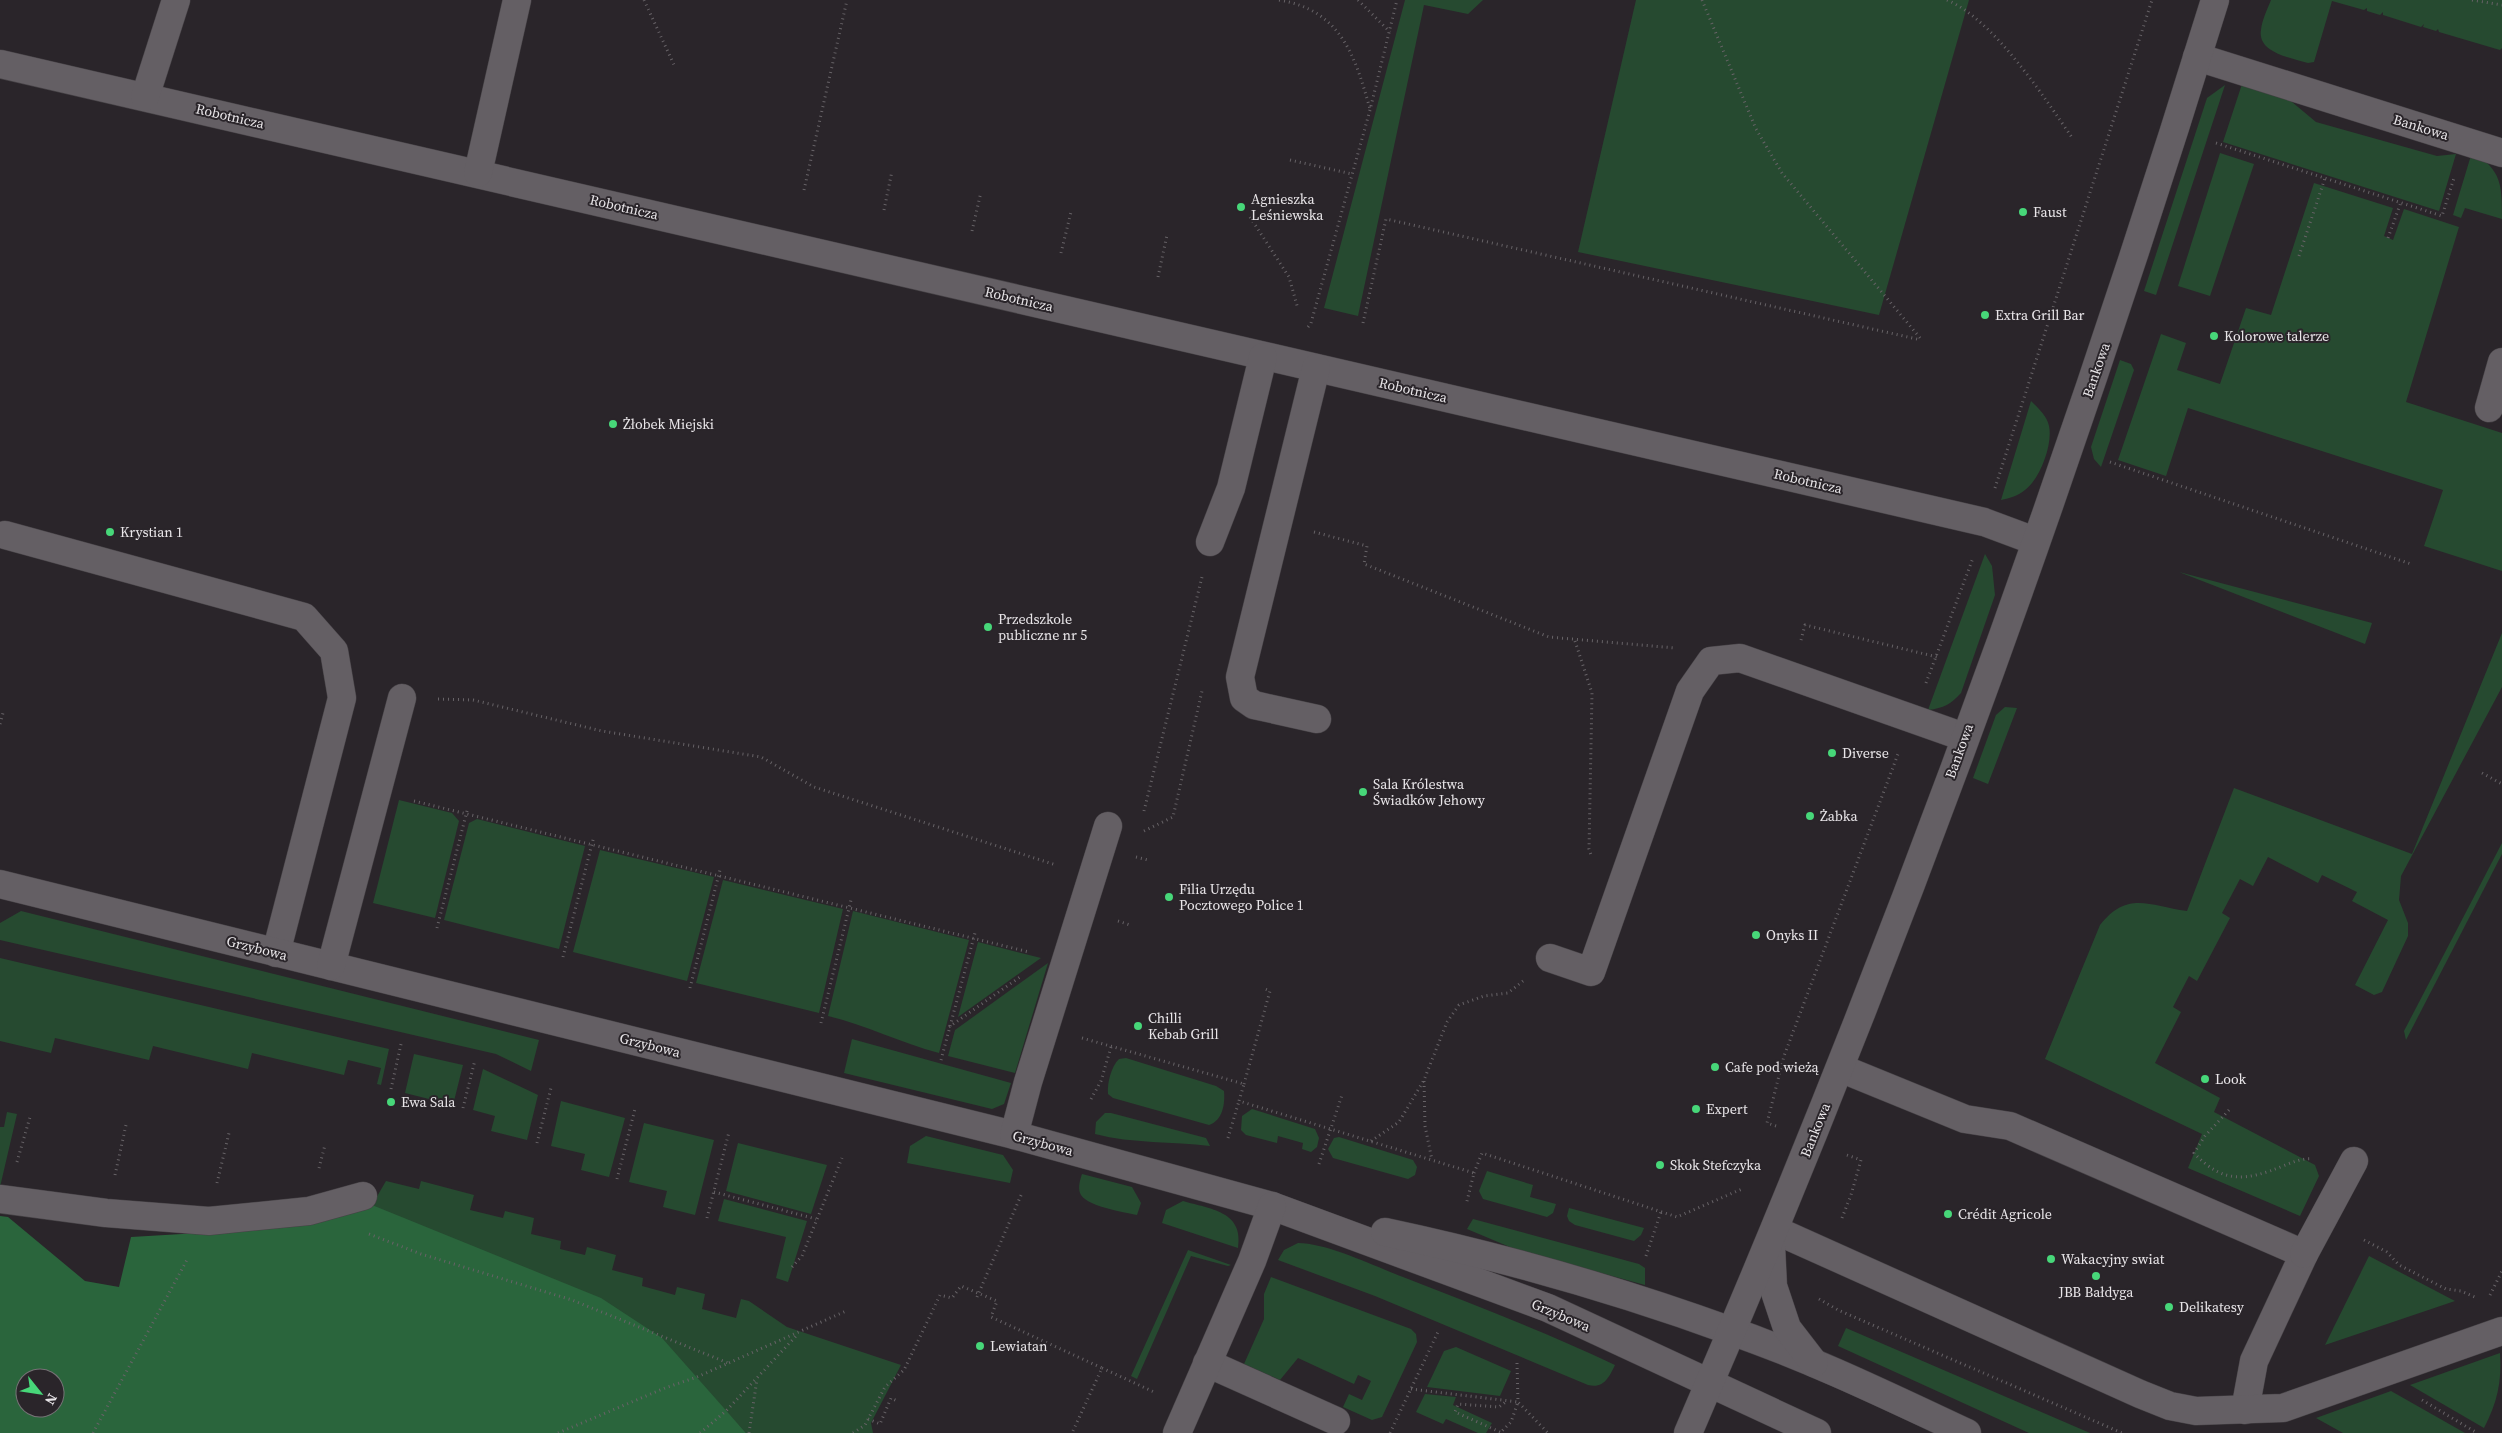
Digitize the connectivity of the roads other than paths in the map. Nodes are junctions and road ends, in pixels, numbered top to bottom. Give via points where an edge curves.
1 (176, 0) edge
2 (517, 0) edge
3 (2215, 0) edge
4 (2197, 57) junction
5 (0, 64) edge
6 (145, 97) junction
7 (2502, 153) edge
8 (478, 173) junction
9 (1264, 356) junction
10 (2502, 362) edge
11 (1316, 368) junction
12 (2489, 408) dead end
13 (5, 535) dead end
14 (2035, 541) junction
15 (1210, 542) road end
16 (402, 698) road end
17 (1317, 719) dead end
18 (1964, 737) junction
19 (1108, 826) dead end
20 (0, 884) edge
21 (276, 953) junction
22 (1550, 958) road end
23 (331, 966) junction
24 (1840, 1068) junction
25 (1014, 1135) junction
26 (2354, 1161) road end
27 (364, 1196) dead end
28 (3, 1200) edge
29 (1272, 1206) junction
30 (1298, 1214) junction
31 (1772, 1235) junction
32 (2304, 1254) junction
33 (1732, 1331) junction
34 (2502, 1331) edge
35 (1207, 1364) junction
36 (1815, 1364) junction
37 (1709, 1383) junction
38 (2245, 1410) junction
39 (1336, 1421) dead end
40 (1177, 1433) edge
41 (1688, 1433) edge
42 (1817, 1433) edge
43 (1968, 1433) edge

1 - 6 street
2 - 8 street
3 - 4 street, Bankowa
4 - 7 street, Bankowa
4 - 14 street, Bankowa via 2090,386
5 - 6 street, Robotnicza
6 - 8 street, Robotnicza
8 - 9 street, Robotnicza
9 - 11 street, Robotnicza
9 - 15 street via 1231,488
10 - 12 street
11 - 14 street, Robotnicza via 1984,522
11 - 17 street via 1240,677 1244,698 1254,705
13 - 21 street via 304,617 334,651 342,698
14 - 18 street, Bankowa
16 - 23 street
18 - 22 street via 1740,658 1711,661 1690,691 1591,972
18 - 24 street, Bankowa
19 - 25 street via 1082,910 1058,959
20 - 21 street, Grzybowa
21 - 23 street, Grzybowa
23 - 25 street, Grzybowa
24 - 31 street, Bankowa
24 - 32 street via 1965,1119 2010,1126
25 - 29 street, Grzybowa
26 - 32 street
27 - 28 street via 309,1211 208,1221
29 - 30 street, Grzybowa
29 - 35 street
30 - 33 street, Grzybowa via 1419,1239 1558,1274
30 - 37 street, Grzybowa via 1548,1308
31 - 33 street, Bankowa
31 - 36 street, Grzybowa via 1773,1286 1786,1328
31 - 38 street via 2170,1406 2196,1411
32 - 38 street via 2254,1361
33 - 36 street, Grzybowa
33 - 37 street, Bankowa
34 - 38 street via 2283,1408
35 - 39 street
35 - 40 street
36 - 43 street, Grzybowa
37 - 41 street, Bankowa
37 - 42 street, Grzybowa

